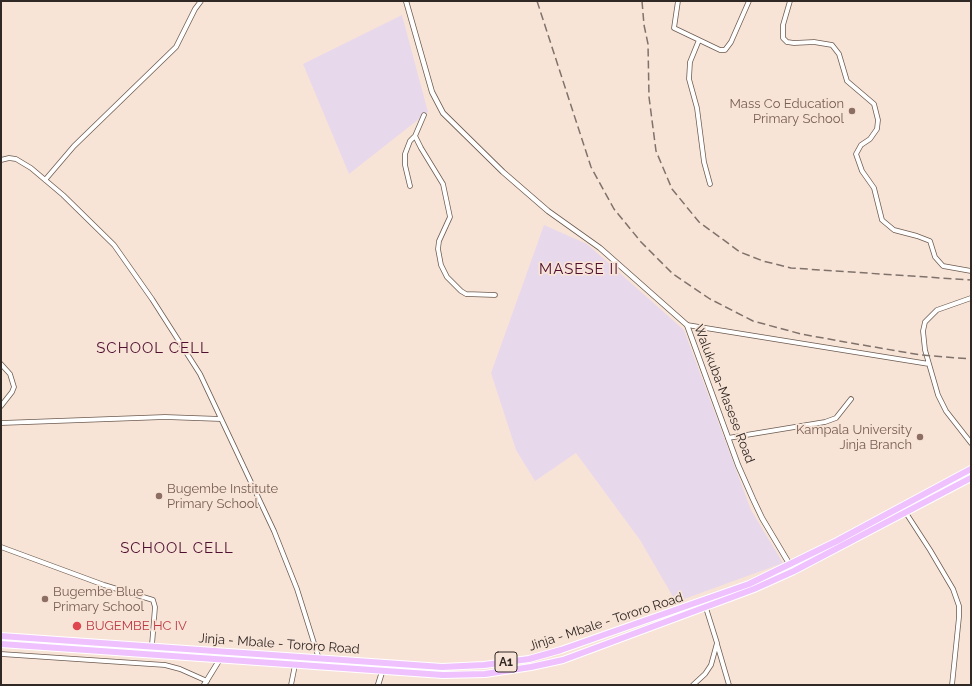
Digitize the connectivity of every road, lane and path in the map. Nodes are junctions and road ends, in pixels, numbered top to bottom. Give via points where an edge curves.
1 (201, 1) edge
2 (406, 1) edge
3 (678, 1) edge
4 (749, 1) edge
5 (790, 1) edge
6 (699, 40) junction
7 (424, 115) dead end
8 (415, 136) junction
9 (1, 160) edge
10 (45, 180) junction
11 (710, 184) dead end
12 (410, 186) dead end
13 (971, 271) edge
14 (495, 295) dead end
15 (971, 298) edge
16 (687, 326) junction
17 (1, 364) edge
18 (929, 364) junction
19 (851, 399) dead end
20 (1, 406) edge
21 (221, 420) junction
22 (1, 423) edge
23 (728, 438) junction
24 (971, 443) edge
25 (971, 469) edge
26 (971, 478) edge
27 (906, 513) junction
28 (1, 547) edge
29 (790, 565) junction
30 (706, 608) junction
31 (1, 636) edge
32 (717, 643) junction
33 (1, 644) edge
34 (152, 646) junction
35 (1, 654) edge
36 (220, 659) junction
37 (319, 659) junction
38 (295, 664) junction
39 (382, 672) junction
40 (205, 683) edge
41 (291, 685) edge
42 (378, 685) edge
43 (693, 685) edge
44 (729, 685) edge
45 (952, 685) edge

1 - 10 street via 176,47 74,146
2 - 16 street, Walukuba-Masese Road via 432,92 443,113 509,177 548,211 600,248
3 - 6 street via 674,28
4 - 6 street via 729,47 720,50
5 - 13 street via 782,32 783,38 794,43 814,42 832,45 838,54 847,81 874,104 878,120 877,129 856,154 862,171 874,188 882,220 894,230 930,241 934,257 943,266
6 - 11 street via 690,62 688,79 697,108 704,162
7 - 8 street
8 - 12 street via 405,154
8 - 14 street via 444,184 449,205 450,217 438,249 441,265 447,277 466,294
9 - 10 street via 9,158 23,162
10 - 21 street via 120,252 200,374
15 - 18 street via 936,310 925,322 923,339
16 - 18 street
16 - 23 street, Walukuba-Masese Road
17 - 20 street via 10,374 14,387
18 - 24 street via 938,395 946,411
19 - 23 street via 836,418 825,422
21 - 22 street via 165,417
21 - 37 street via 277,538 297,589
23 - 29 street, Walukuba-Masese Road via 762,518
25 - 29 highway, Jinja - Mbale - Tororo Road / A1
26 - 27 highway, Jinja - Mbale - Tororo Road / A1
27 - 30 highway, Jinja - Mbale - Tororo Road / A1 via 794,571
27 - 45 street via 953,589 959,606
28 - 34 street via 153,600 155,607
29 - 37 highway, Jinja - Mbale - Tororo Road / A1 via 703,601 529,659 462,667
30 - 32 street
30 - 39 highway, Jinja - Mbale - Tororo Road / A1 via 563,660 531,667 465,675
31 - 34 highway, Jinja - Mbale - Tororo Road / A1
32 - 43 street via 705,674
32 - 44 street
33 - 36 highway, Jinja - Mbale - Tororo Road / A1
34 - 37 highway, Jinja - Mbale - Tororo Road / A1
35 - 40 street via 165,665 180,668
36 - 38 highway, Jinja - Mbale - Tororo Road / A1
36 - 40 street
38 - 39 highway, Jinja - Mbale - Tororo Road / A1
38 - 41 street
39 - 42 street

